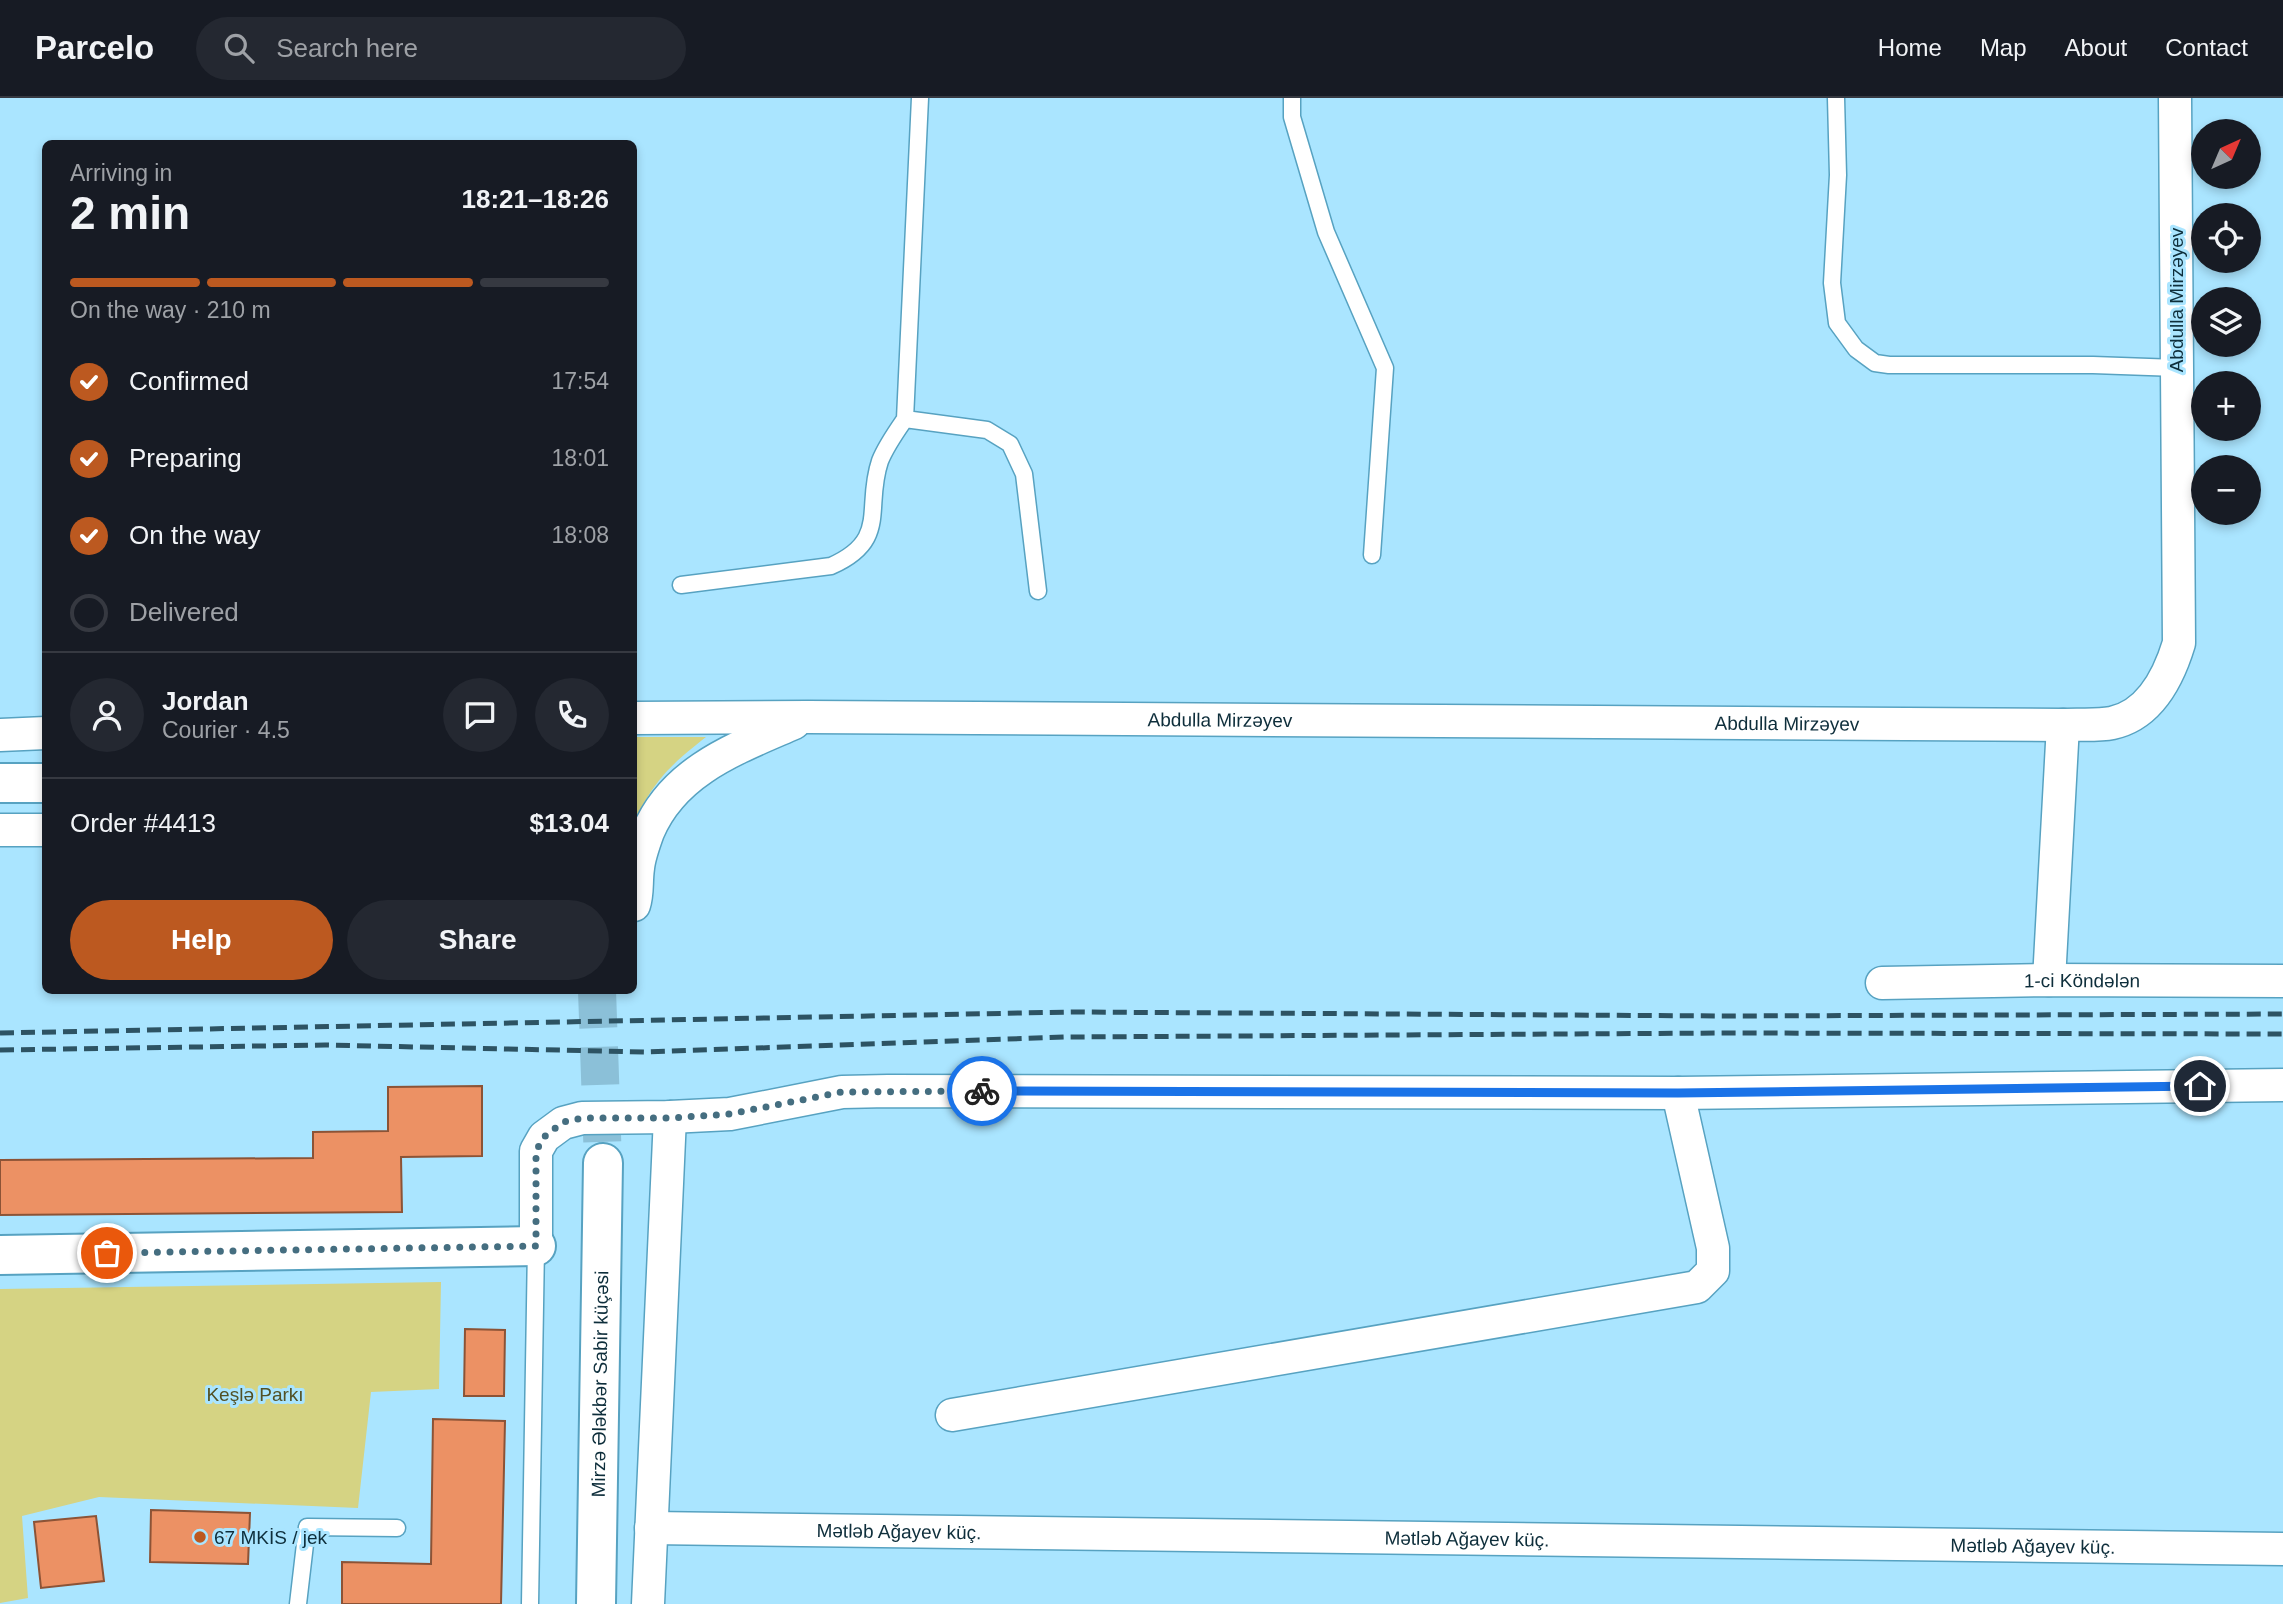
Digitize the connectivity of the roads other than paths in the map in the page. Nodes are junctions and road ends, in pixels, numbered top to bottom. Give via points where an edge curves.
1 (920, 98) edge
2 (1292, 98) edge
3 (1836, 98) edge
4 (2175, 98) edge
5 (2177, 368) junction
6 (905, 419) junction
7 (1372, 555) dead end
8 (681, 585) dead end
9 (1038, 591) dead end
10 (808, 717) junction
11 (637, 718) edge
12 (2063, 725) junction
13 (42, 733) edge
14 (0, 735) edge
15 (0, 783) edge
16 (42, 783) edge
17 (0, 830) edge
18 (42, 830) edge
19 (637, 858) edge
20 (2049, 980) junction
21 (2283, 981) edge
22 (1882, 983) dead end
23 (2283, 1085) edge
24 (1678, 1093) junction
25 (670, 1118) junction
26 (603, 1163) tunnel mouth
27 (536, 1246) junction
28 (0, 1255) edge
29 (952, 1415) dead end
30 (397, 1528) dead end
31 (651, 1528) junction
32 (2283, 1549) edge
33 (299, 1604) edge
34 (530, 1604) edge
35 (596, 1604) edge
36 (648, 1604) edge

1 - 6 lane
2 - 7 lane via 1292,117 1326,232 1385,368
3 - 5 lane via 1838,175 1832,283 1837,323 1856,349 1875,363 1889,365
4 - 5 street, Abdulla Mirzəyev
5 - 12 street, Abdulla Mirzəyev via 2179,643 2173,664 2159,691 2136,713 2114,723
6 - 8 lane via 880,461 870,534 850,558 831,566
6 - 9 lane via 987,430 1010,444 1024,474
10 - 11 street, Abdulla Mirzəyev
10 - 12 street, Abdulla Mirzəyev
10 - 19 street via 723,753 691,774 660,809
12 - 20 street
13 - 14 street
15 - 16 street
17 - 18 street
20 - 21 street, 1-ci Köndələn
20 - 22 street, 1-ci Köndələn
23 - 24 street
24 - 25 street via 842,1092 730,1114
24 - 29 street via 1713,1248 1713,1271 1697,1287
25 - 27 street via 583,1118 563,1122 544,1137 536,1151
25 - 31 street
26 - 35 street, Mirzə Ələkbər Sabir küçəsi
27 - 28 street
27 - 34 lane
30 - 33 lane via 307,1527
31 - 32 street, Mətləb Ağayev küç.
31 - 36 street

